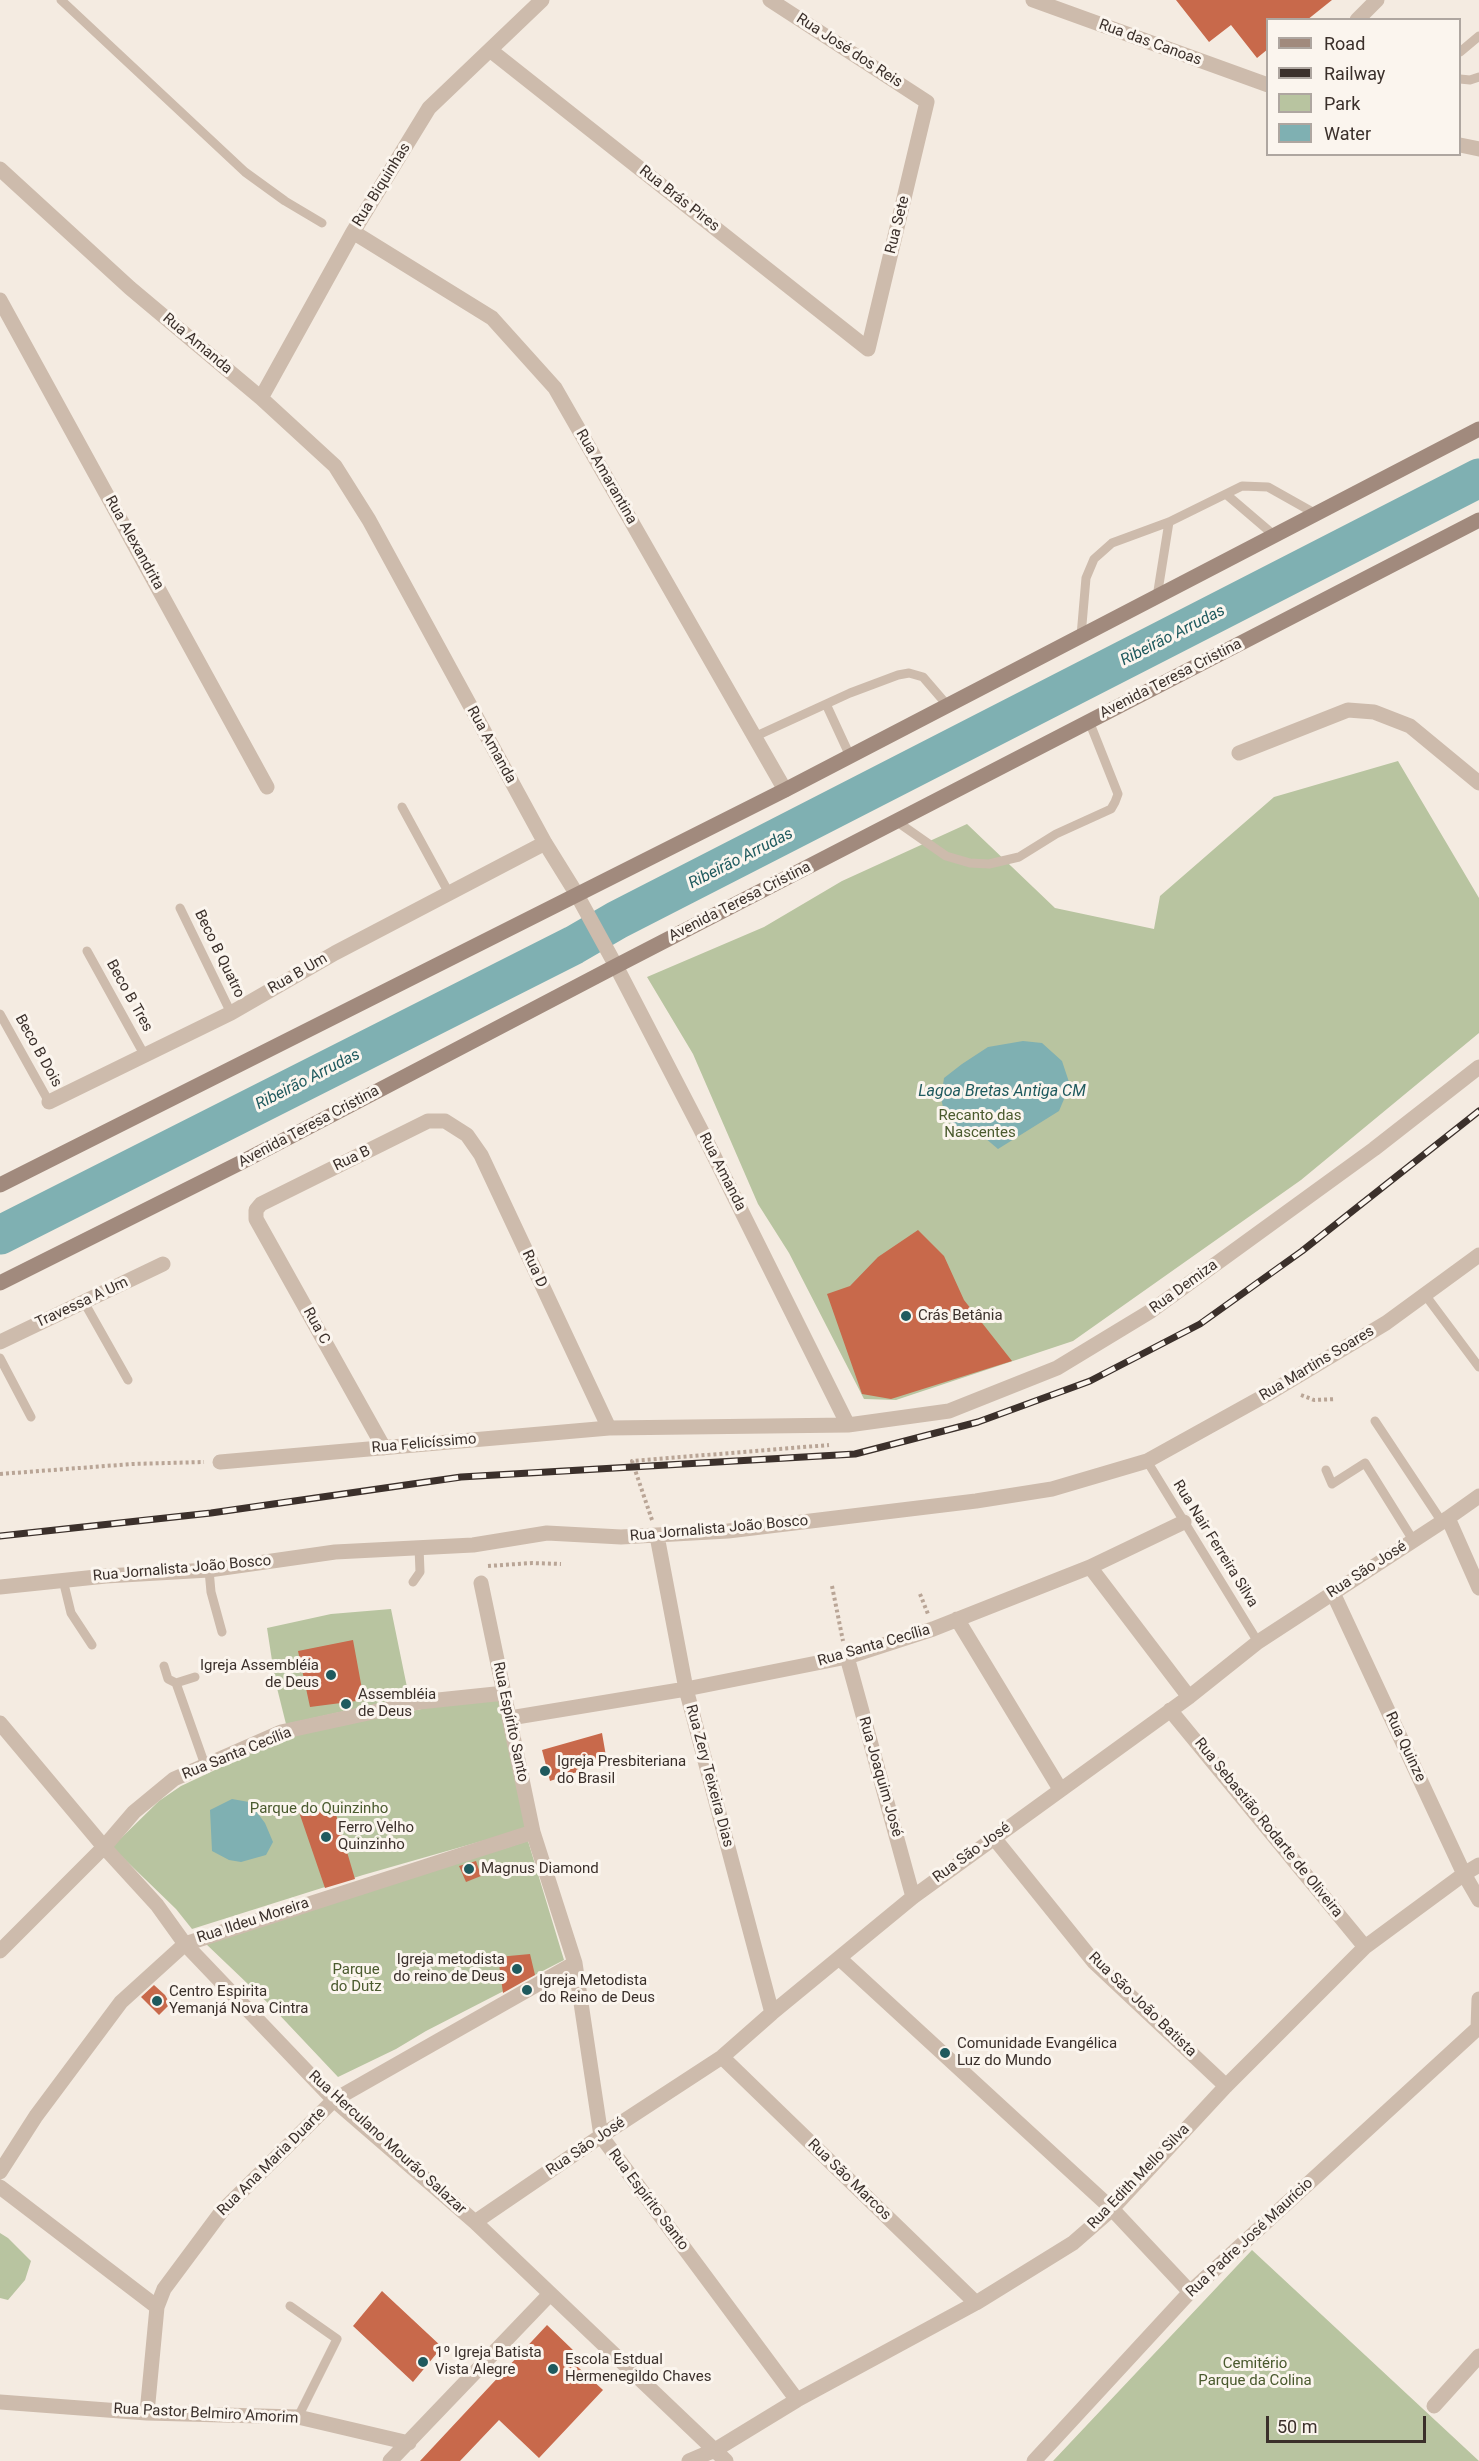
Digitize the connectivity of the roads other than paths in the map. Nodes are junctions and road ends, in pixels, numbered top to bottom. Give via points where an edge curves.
1 (61, 0) edge
2 (542, 0) edge
3 (770, 0) edge
4 (1033, 0) edge
5 (1377, 0) edge
6 (1359, 18) edge
7 (1479, 36) edge
8 (490, 50) junction
9 (1461, 51) edge
10 (1479, 77) edge
11 (1461, 79) edge
12 (1266, 84) edge
13 (927, 102) joint
14 (1461, 145) edge
15 (1479, 149) edge
16 (0, 169) edge
17 (322, 223) dead end
18 (353, 232) junction
19 (0, 300) edge
20 (868, 349) joint
21 (261, 398) junction
22 (1479, 429) edge
23 (1227, 495) junction
24 (1316, 514) junction
25 (1479, 520) edge
26 (1169, 522) junction
27 (1275, 536) junction
28 (1157, 598) junction
29 (1081, 636) junction
30 (826, 704) junction
31 (948, 706) junction
32 (1089, 721) junction
33 (754, 737) junction
34 (1239, 753) dead end
35 (850, 756) junction
36 (1479, 783) edge
37 (267, 787) dead end
38 (785, 790) junction
39 (402, 807) dead end
40 (896, 821) junction
41 (545, 843) junction
42 (576, 893) junction
43 (450, 895) junction
44 (180, 908) dead end
45 (87, 951) dead end
46 (616, 966) junction
47 (231, 1013) junction
48 (0, 1014) edge
49 (145, 1056) junction
50 (1479, 1067) edge
51 (49, 1102) joint
52 (445, 1121) joint
53 (0, 1185) edge
54 (261, 1204) joint
55 (1479, 1255) edge
56 (164, 1264) dead end
57 (0, 1283) edge
58 (1426, 1296) junction
59 (84, 1302) junction
60 (0, 1342) edge
61 (0, 1358) edge
62 (1479, 1367) edge
63 (128, 1380) dead end
64 (31, 1417) dead end
65 (1375, 1421) dead end
66 (848, 1425) junction
67 (609, 1428) junction
68 (384, 1448) junction
69 (1147, 1461) junction
70 (220, 1462) road end
71 (1326, 1470) dead end
72 (1479, 1496) edge
73 (1445, 1520) junction
74 (1184, 1522) junction
75 (656, 1533) junction
76 (1413, 1540) junction
77 (419, 1547) junction
78 (1090, 1567) junction
79 (209, 1570) junction
80 (63, 1580) junction
81 (413, 1582) dead end
82 (481, 1583) dead end
83 (0, 1587) edge
84 (1479, 1588) edge
85 (1333, 1593) junction
86 (957, 1619) junction
87 (222, 1632) dead end
88 (1258, 1641) junction
89 (92, 1645) dead end
90 (847, 1657) junction
91 (164, 1666) dead end
92 (195, 1677) dead end
93 (176, 1683) junction
94 (686, 1689) junction
95 (505, 1693) junction
96 (1189, 1697) junction
97 (1170, 1710) junction
98 (510, 1718) junction
99 (0, 1723) edge
100 (205, 1765) junction
101 (1060, 1789) junction
102 (533, 1832) junction
103 (994, 1838) junction
104 (104, 1847) junction
105 (1479, 1865) edge
106 (1464, 1874) junction
107 (913, 1897) junction
108 (1479, 1900) edge
109 (186, 1944) junction
110 (2, 1946) edge
111 (1365, 1947) junction
112 (839, 1958) junction
113 (575, 1963) junction
114 (1479, 1999) edge
115 (772, 2013) junction
116 (1479, 2028) edge
117 (722, 2057) junction
118 (1226, 2086) junction
119 (334, 2100) junction
120 (601, 2136) junction
121 (0, 2172) edge
122 (0, 2187) edge
123 (1112, 2209) junction
124 (475, 2222) junction
125 (1191, 2292) junction
126 (550, 2294) junction
127 (976, 2303) junction
128 (290, 2306) dead end
129 (157, 2307) junction
130 (1479, 2356) edge
131 (797, 2400) junction
132 (0, 2402) edge
133 (1434, 2406) dead end
134 (147, 2413) junction
135 (298, 2417) junction
136 (409, 2443) junction
137 (720, 2456) edge
138 (390, 2461) edge
139 (689, 2461) edge
140 (1034, 2461) edge

1 - 17 lane via 245,172
2 - 8 street, Rua Biquinhas
3 - 13 street, Rua José dos Reis
4 - 12 street, Rua das Canoas
5 - 6 street
7 - 9 lane
8 - 18 street, Rua Biquinhas via 429,108
8 - 20 street, Rua Brás Pires
10 - 11 lane
13 - 20 street, Rua Sete
14 - 15 street
16 - 21 street, Rua Amanda via 130,288
18 - 21 street, Rua Biquinhas
18 - 33 street, Rua Amarantina via 492,318 555,388
19 - 37 street, Rua Alexandrita
21 - 41 street, Rua Amanda via 335,466 369,520
22 - 24 main road
23 - 24 lane via 1242,486 1268,487
23 - 26 lane
23 - 27 lane
24 - 27 main road
25 - 32 main road, Avenida Teresa Cristina
26 - 28 lane
26 - 29 lane via 1112,543 1094,559 1086,578
27 - 28 main road
28 - 29 main road
29 - 31 main road
30 - 31 lane via 909,673 923,677
30 - 33 lane
30 - 35 lane
31 - 35 main road
32 - 40 main road, Avenida Teresa Cristina
32 - 40 lane via 1118,794 1115,802 1111,809 1056,834 1019,857 989,864 946,856
33 - 38 street, Rua Amarantina
34 - 36 street via 1348,710 1374,712 1410,726
35 - 38 main road
38 - 42 main road
39 - 43 lane
40 - 46 main road, Avenida Teresa Cristina
41 - 42 street, Rua Amanda
41 - 43 street, Rua B Um
42 - 46 street, Rua Amanda
42 - 53 main road
43 - 47 street, Rua B Um via 335,953
44 - 47 lane, Beco B Quatro
45 - 49 lane, Beco B Tres
46 - 57 main road, Avenida Teresa Cristina via 229,1169
46 - 66 street, Rua Amanda
47 - 49 street, Rua B Um
48 - 51 lane, Beco B Dois
49 - 51 street, Rua B Um
50 - 66 street, Rua Demiza via 1374,1149 1151,1311 1057,1368 950,1411
52 - 54 street, Rua B via 428,1121
52 - 67 street, Rua D via 467,1135 482,1155
54 - 68 street, Rua C via 255,1219
55 - 58 street, Rua Martins Soares
56 - 59 street, Travessa A Um
58 - 62 lane
58 - 69 street, Rua Martins Soares via 1290,1380
59 - 60 street, Travessa A Um
59 - 63 lane
61 - 64 lane
65 - 73 lane
66 - 67 street, Rua Felicíssimo
67 - 68 street, Rua Felicíssimo
68 - 70 street, Rua Felicíssimo
69 - 74 lane, Rua Nair Ferreira Silva
69 - 75 street, Rua Jornalista João Bosco via 1052,1488 976,1501 728,1531
71 - 76 lane via 1332,1484 1365,1463
72 - 73 street, Rua São José
73 - 76 street, Rua São José
73 - 84 street
74 - 78 street, Rua Santa Cecília
74 - 88 lane, Rua Nair Ferreira Silva
75 - 77 street, Rua Jornalista João Bosco via 621,1537 547,1533 473,1545
75 - 94 street, Rua Zery Teixeira Dias
76 - 85 street, Rua São José
77 - 79 street, Rua Jornalista João Bosco via 335,1552
77 - 81 lane via 420,1572
78 - 86 street, Rua Santa Cecília
78 - 96 street
79 - 80 street, Rua Jornalista João Bosco
79 - 87 lane
80 - 83 street, Rua Jornalista João Bosco
80 - 89 lane via 71,1613
82 - 95 street, Rua Espírito Santo
85 - 88 street, Rua São José
85 - 106 street, Rua Quinze
86 - 90 street, Rua Santa Cecília
86 - 101 street
88 - 96 street, Rua São José
90 - 94 street, Rua Santa Cecília
90 - 107 street, Rua Joaquim José
91 - 93 lane via 168,1678
92 - 93 lane
93 - 100 lane
94 - 98 street, Rua Santa Cecília
94 - 115 street, Rua Zery Teixeira Dias
95 - 98 street, Rua Espírito Santo
95 - 100 street, Rua Santa Cecília via 419,1702 281,1732
96 - 97 street, Rua São José
97 - 101 street, Rua São José
97 - 111 street, Rua Sebastião Rodarte de Oliveira
98 - 102 street, Rua Espírito Santo
99 - 104 street, Rua Herculano Mourão Salazar
100 - 104 street, Rua Santa Cecília via 164,1787 134,1812
101 - 103 street, Rua São José
102 - 109 street, Rua Ildeu Moreira
102 - 113 street, Rua Espírito Santo
103 - 107 street, Rua São José
103 - 118 street, Rua São João Batista via 1094,1962
104 - 109 street, Rua Herculano Mourão Salazar via 157,1905
104 - 110 street, Rua Santa Cecília
105 - 106 street, Rua Edith Mello Silva
106 - 108 street, Rua Quinze
106 - 111 street, Rua Edith Mello Silva
107 - 112 street, Rua São José
109 - 119 street, Rua Herculano Mourão Salazar
109 - 121 street, Rua Ildeu Moreira via 121,2002 36,2116
111 - 118 street, Rua Edith Mello Silva
112 - 115 street, Rua São José
112 - 123 street
113 - 119 street, Rua Ana Maria Duarte
113 - 120 street, Rua Espírito Santo
114 - 116 street
115 - 117 street, Rua São José
116 - 125 street, Rua Padre José Maurício
117 - 120 street, Rua São José
117 - 127 street, Rua São Marcos
118 - 123 street, Rua Edith Mello Silva
119 - 124 street, Rua Herculano Mourão Salazar
119 - 129 street, Rua Ana Maria Duarte via 222,2211 164,2289
120 - 124 street, Rua São José
120 - 131 street, Rua Espírito Santo
122 - 129 street
123 - 125 street
123 - 127 street, Rua Edith Mello Silva via 1073,2243
124 - 126 street, Rua Herculano Mourão Salazar
125 - 140 street, Rua Padre José Maurício
126 - 136 street
126 - 137 street, Rua Herculano Mourão Salazar
127 - 131 street, Rua Edith Mello Silva
128 - 135 lane via 337,2340
129 - 134 street, Rua Ana Maria Duarte
130 - 133 street
131 - 137 street, Rua Edith Mello Silva
132 - 134 street, Rua Pastor Belmiro Amorim
134 - 135 street, Rua Pastor Belmiro Amorim
135 - 136 street, Rua Pastor Belmiro Amorim
136 - 138 street
137 - 139 street, Rua Edith Mello Silva

